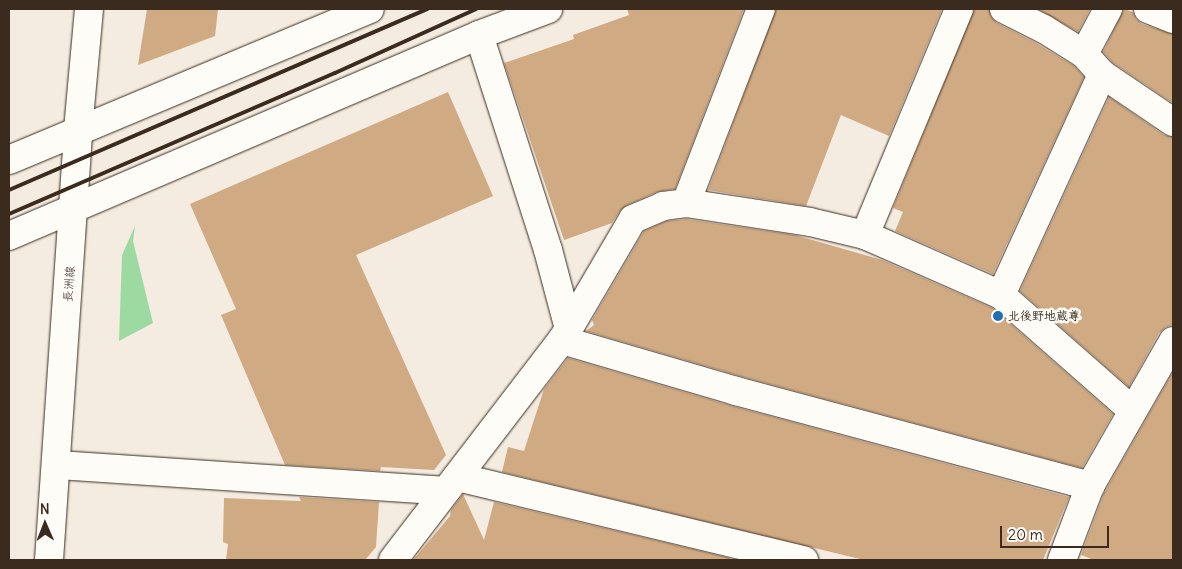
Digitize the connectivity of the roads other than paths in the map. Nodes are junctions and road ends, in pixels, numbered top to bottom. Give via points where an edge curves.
1 (89, 9) edge
2 (370, 9) edge
3 (548, 9) edge
4 (760, 9) edge
5 (959, 9) edge
6 (1004, 9) edge
7 (1108, 9) edge
8 (1148, 9) edge
9 (1173, 19) edge
10 (479, 35) junction
11 (1084, 54) junction
12 (1102, 74) junction
13 (1173, 122) edge
14 (78, 130) junction
15 (9, 160) edge
16 (686, 203) junction
17 (74, 210) junction
18 (865, 235) junction
19 (9, 236) edge
20 (1001, 295) junction
21 (565, 335) junction
22 (1173, 341) edge
23 (1132, 410) junction
24 (57, 465) junction
25 (450, 484) junction
26 (1090, 486) junction
27 (49, 560) edge
28 (393, 560) edge
29 (804, 560) edge
30 (1062, 560) edge

1 - 14 street, 長洲線
2 - 14 street
3 - 10 street
4 - 16 street
5 - 18 street
6 - 11 street via 1044,28
7 - 11 street
8 - 9 street
10 - 17 street
10 - 21 street via 548,250
11 - 12 street
12 - 13 street
12 - 20 street
14 - 15 street
14 - 17 street, 長洲線
16 - 18 street via 810,222
16 - 21 street via 663,206 633,218
17 - 19 street
17 - 24 street, 長洲線
18 - 20 street
20 - 23 street
21 - 25 street
21 - 26 street via 736,391
22 - 23 street
23 - 26 street
24 - 25 street
24 - 27 street, 長洲線
25 - 28 street
25 - 29 street
26 - 30 street

